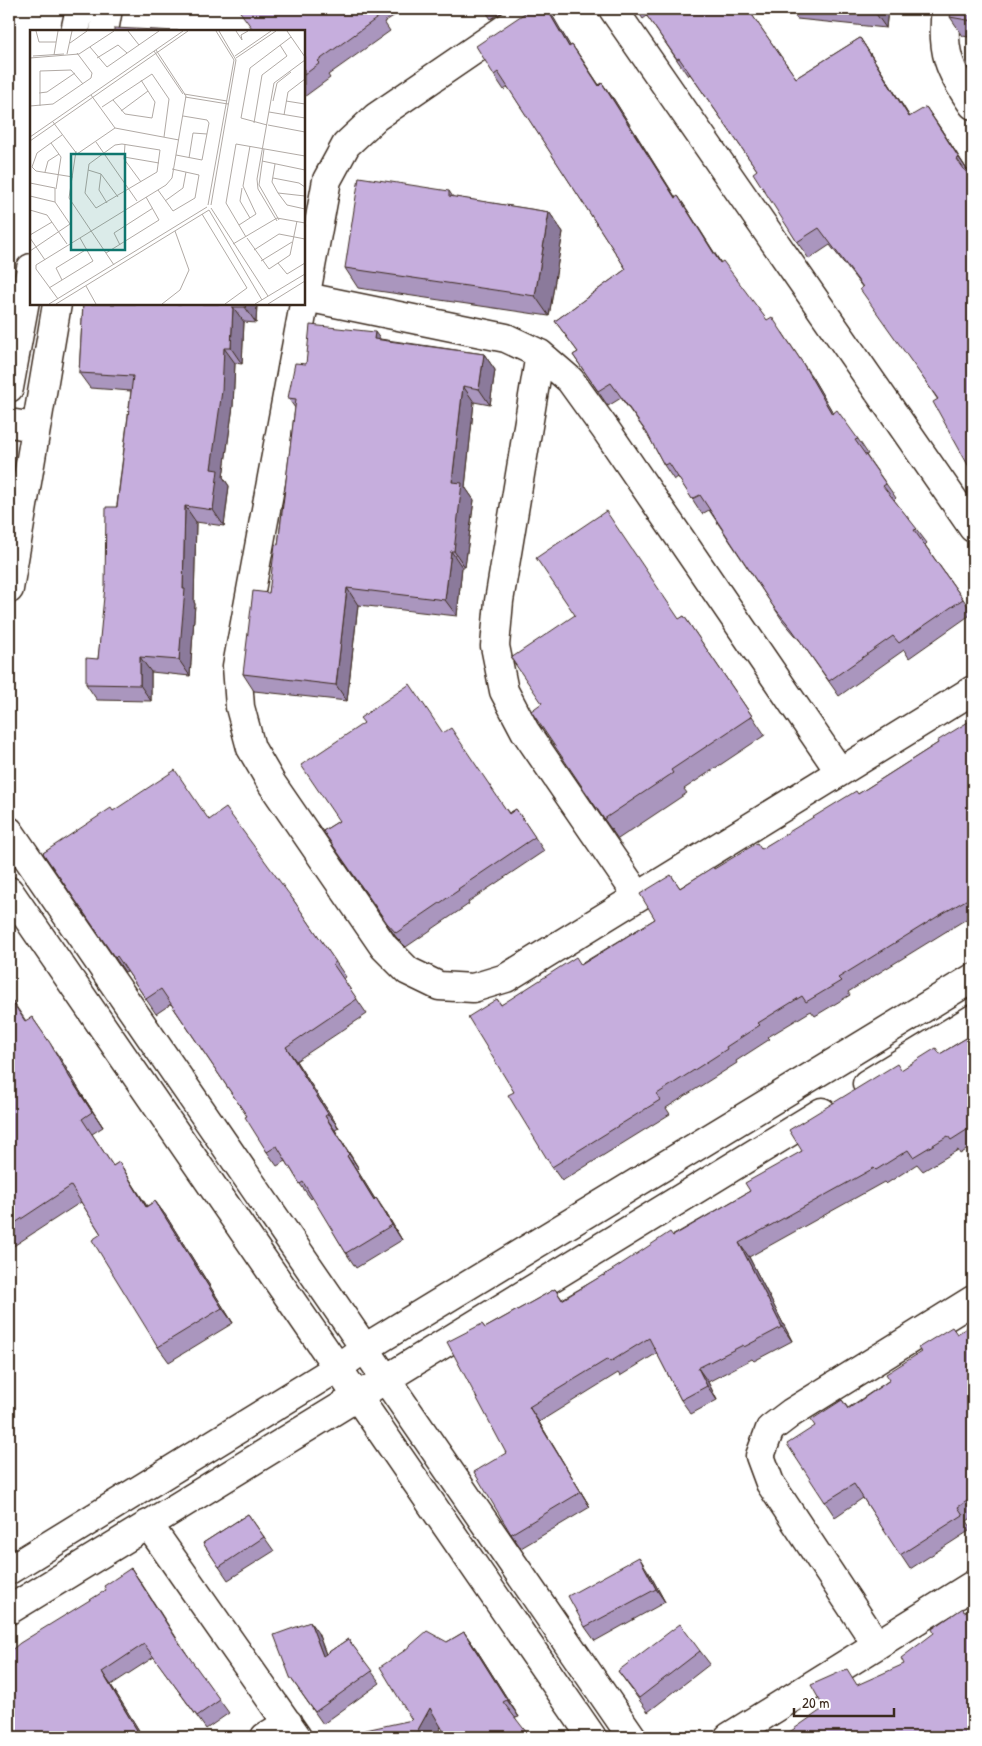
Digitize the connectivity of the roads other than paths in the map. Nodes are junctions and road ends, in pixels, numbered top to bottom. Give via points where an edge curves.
1 (80, 9) edge
2 (108, 9) edge
3 (534, 9) edge
4 (613, 9) edge
5 (946, 9) edge
6 (75, 30) edge
7 (104, 30) edge
8 (960, 61) edge
9 (973, 105) edge
10 (30, 273) edge
11 (306, 297) junction
12 (305, 302) edge
13 (57, 305) edge
14 (305, 305) edge
15 (540, 354) junction
16 (9, 388) edge
17 (22, 425) edge
18 (973, 528) edge
19 (9, 589) edge
20 (973, 690) edge
21 (840, 772) junction
22 (9, 831) edge
23 (9, 892) edge
24 (638, 896) junction
25 (973, 978) edge
26 (973, 1019) edge
27 (973, 1300) edge
28 (366, 1348) junction
29 (337, 1368) junction
30 (387, 1379) junction
31 (357, 1397) junction
32 (148, 1524) junction
33 (9, 1570) edge
34 (973, 1585) edge
35 (9, 1610) edge
36 (877, 1644) junction
37 (292, 1730) edge
38 (265, 1737) edge
39 (592, 1737) edge
40 (632, 1737) edge
41 (729, 1737) edge

1 - 6 street
2 - 7 street
3 - 11 street via 376,117 346,145 327,180
4 - 18 street
5 - 8 street via 943,31
8 - 9 street via 957,82
10 - 16 street
11 - 12 street
11 - 15 street via 506,338
13 - 17 street
14 - 24 street via 237,666 240,707 251,748 272,784 384,946 408,972 439,986 473,988 506,978
15 - 21 street via 570,380 606,430
15 - 24 street via 499,601 495,646 504,691 525,731
17 - 19 street
20 - 21 street
21 - 24 street
22 - 28 street
23 - 29 street
25 - 28 street
26 - 30 street
27 - 36 street via 770,1428 760,1456 770,1483
28 - 29 street
28 - 30 street
29 - 31 street
29 - 33 street
30 - 31 street
30 - 40 street
31 - 32 street
31 - 39 street
32 - 35 street
32 - 37 street
34 - 36 street
36 - 41 street
37 - 38 street

